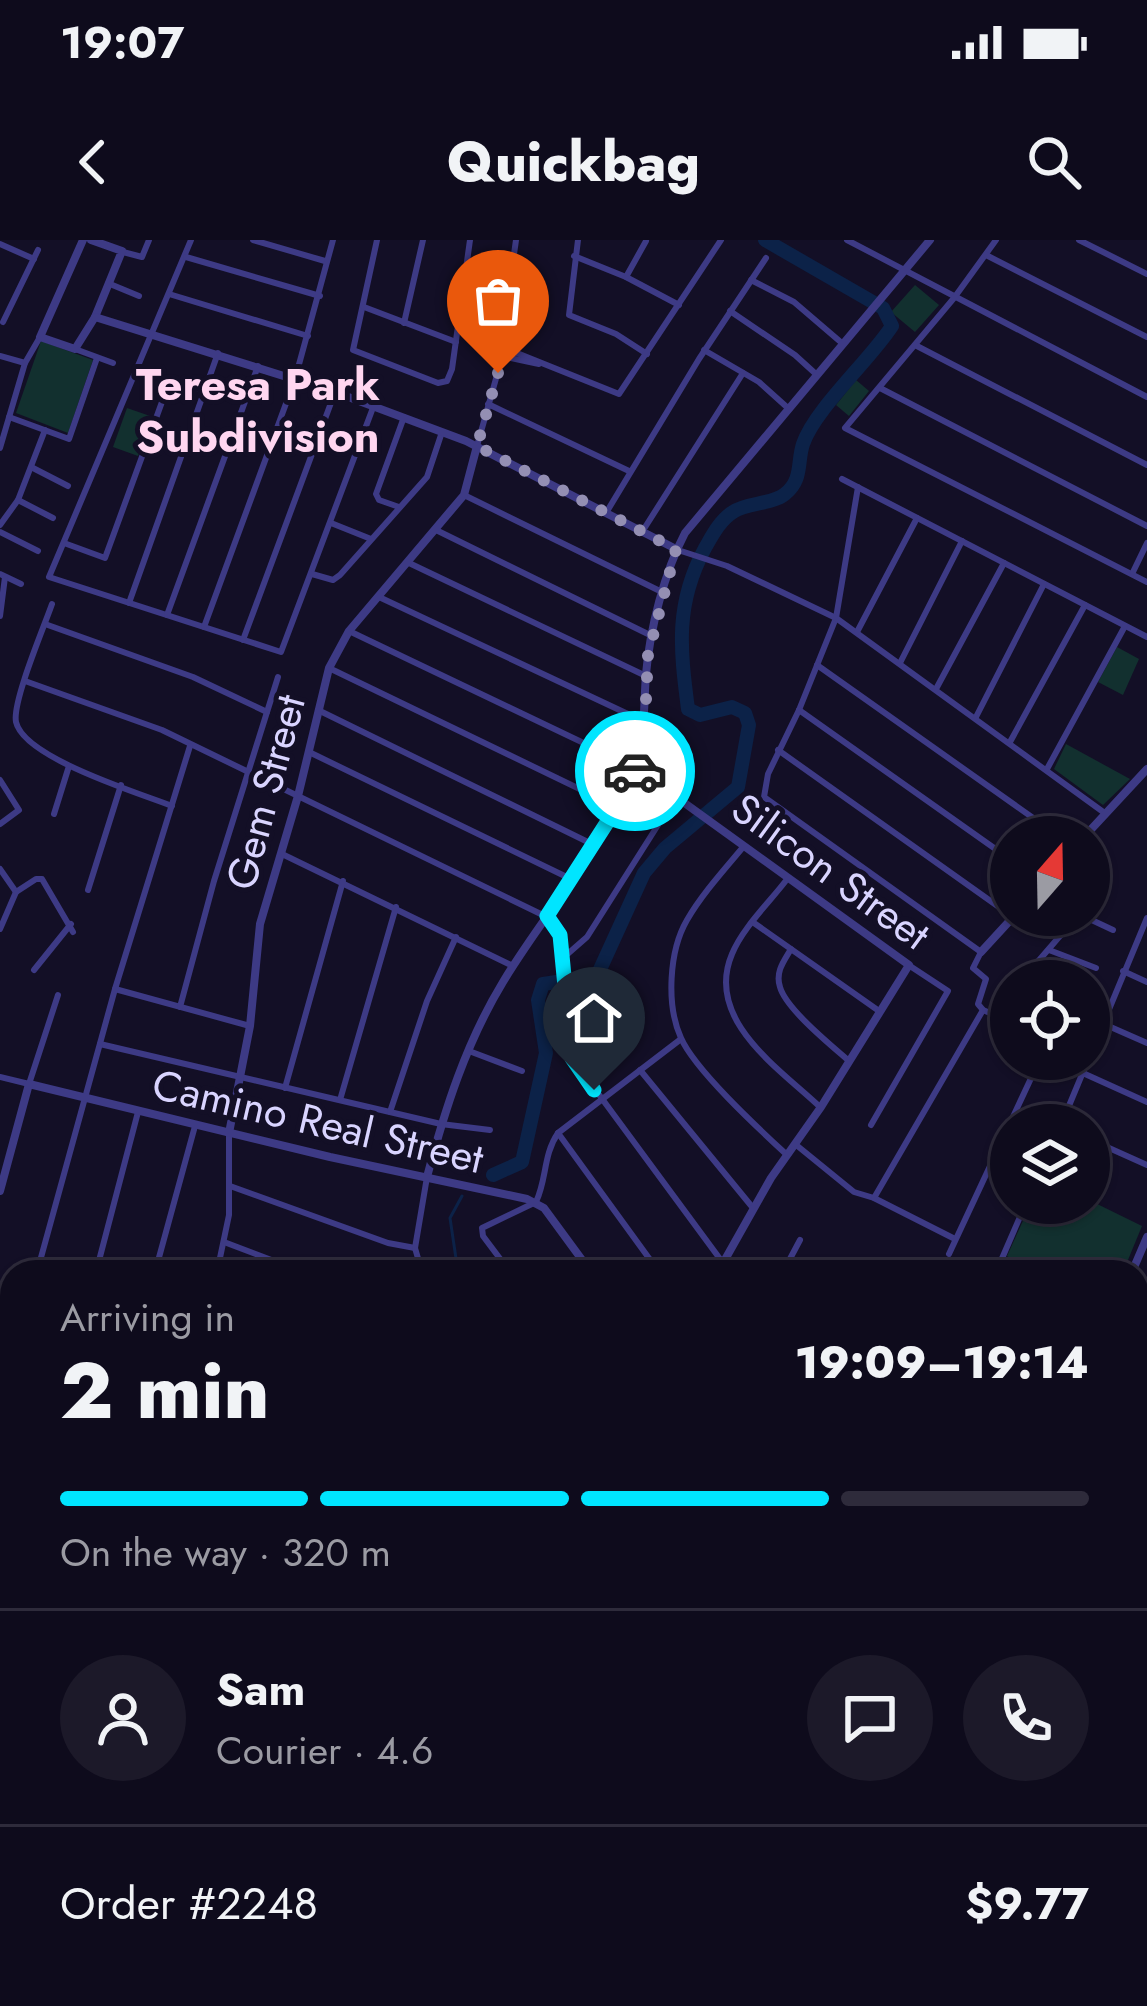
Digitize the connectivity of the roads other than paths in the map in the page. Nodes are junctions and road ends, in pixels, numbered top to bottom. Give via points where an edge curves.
1 (87, 240) edge
2 (149, 240) edge
3 (191, 240) edge
4 (254, 240) edge
5 (333, 240) edge
6 (377, 240) edge
7 (423, 240) edge
8 (470, 240) edge
9 (516, 240) edge
10 (578, 240) edge
11 (721, 240) edge
12 (847, 240) edge
13 (930, 240) edge
14 (996, 240) edge
15 (1079, 240) edge
16 (646, 241) edge
17 (0, 244) edge
18 (38, 250) dead end
19 (122, 251) junction
20 (986, 255) junction
21 (574, 256) junction
22 (186, 257) junction
23 (766, 258) dead end
24 (34, 259) junction
25 (326, 262) junction
26 (904, 270) junction
27 (1147, 274) edge
28 (626, 277) junction
29 (751, 280) junction
30 (110, 284) junction
31 (169, 294) junction
32 (139, 296) dead end
33 (320, 296) junction
34 (954, 298) junction
35 (679, 305) junction
36 (362, 307) junction
37 (730, 311) junction
38 (95, 317) junction
39 (1, 321) edge
40 (404, 322) junction
41 (16, 328) dead end
42 (150, 334) junction
43 (308, 335) junction
44 (40, 337) junction
45 (1147, 337) edge
46 (456, 342) junction
47 (843, 344) junction
48 (915, 345) junction
49 (75, 350) junction
50 (704, 350) junction
51 (502, 351) junction
52 (218, 353) junction
53 (647, 354) junction
54 (0, 356) edge
55 (98, 358) junction
56 (25, 363) junction
57 (113, 363) dead end
58 (258, 366) junction
59 (743, 373) junction
60 (818, 375) junction
61 (295, 379) junction
62 (880, 388) junction
63 (205, 391) junction
64 (335, 392) junction
65 (1147, 397) edge
66 (488, 404) junction
67 (374, 405) junction
68 (788, 409) junction
69 (9, 416) junction
70 (404, 417) junction
71 (45, 430) junction
72 (442, 432) junction
73 (477, 446) junction
74 (0, 448) edge
75 (1147, 465) edge
76 (33, 468) junction
77 (628, 471) junction
78 (842, 479) dead end
79 (68, 486) dead end
80 (858, 487) junction
81 (464, 496) junction
82 (18, 500) junction
83 (399, 507) junction
84 (606, 513) junction
85 (53, 518) dead end
86 (918, 518) junction
87 (331, 523) junction
88 (1147, 526) edge
89 (0, 528) edge
90 (436, 530) junction
91 (642, 532) junction
92 (371, 539) junction
93 (962, 541) junction
94 (64, 543) junction
95 (1147, 543) edge
96 (676, 549) junction
97 (38, 551) dead end
98 (1004, 562) junction
99 (409, 563) junction
100 (1132, 573) junction
101 (312, 574) junction
102 (3, 576) edge
103 (1147, 582) edge
104 (21, 584) dead end
105 (1045, 584) junction
106 (664, 593) junction
107 (379, 596) junction
108 (128, 603) junction
109 (52, 604) dead end
110 (1085, 605) junction
111 (0, 616) edge
112 (167, 616) junction
113 (836, 618) junction
114 (45, 624) junction
115 (1126, 626) junction
116 (204, 628) junction
117 (349, 631) junction
118 (857, 632) junction
119 (652, 636) junction
120 (1147, 637) edge
121 (243, 640) junction
122 (900, 663) junction
123 (818, 665) junction
124 (329, 668) junction
125 (646, 676) junction
126 (278, 677) dead end
127 (25, 681) junction
128 (936, 689) junction
129 (318, 710) junction
130 (800, 710) junction
131 (267, 712) junction
132 (976, 717) junction
133 (645, 722) junction
134 (1010, 742) junction
135 (191, 744) junction
136 (778, 750) junction
137 (308, 752) junction
138 (70, 764) junction
139 (636, 768) junction
140 (1047, 769) junction
141 (1147, 769) edge
142 (250, 772) junction
143 (0, 780) edge
144 (121, 785) junction
145 (677, 795) junction
146 (298, 796) junction
147 (172, 806) junction
148 (617, 807) junction
149 (54, 814) dead end
150 (1106, 814) joint
151 (1030, 816) edge
152 (0, 824) edge
153 (594, 845) junction
154 (990, 845) edge
155 (744, 846) junction
156 (282, 854) junction
157 (0, 869) edge
158 (788, 878) junction
159 (573, 880) junction
160 (343, 881) junction
161 (88, 890) dead end
162 (16, 892) junction
163 (990, 899) edge
164 (396, 906) junction
165 (547, 916) junction
166 (1147, 918) edge
167 (754, 923) junction
168 (0, 929) edge
169 (1110, 929) edge
170 (1113, 930) dead end
171 (996, 936) edge
172 (1060, 936) edge
173 (456, 937) junction
174 (791, 949) junction
175 (1048, 949) junction
176 (981, 952) junction
177 (563, 958) junction
178 (1039, 960) edge
179 (1076, 960) edge
180 (909, 965) junction
181 (513, 966) junction
182 (34, 970) dead end
183 (1123, 971) junction
184 (1147, 982) edge
185 (115, 988) junction
186 (58, 994) dead end
187 (180, 1007) junction
188 (1110, 1009) edge
189 (983, 1010) junction
190 (879, 1011) junction
191 (990, 1013) edge
192 (250, 1026) junction
193 (1110, 1026) edge
194 (681, 1039) junction
195 (100, 1043) junction
196 (1147, 1043) edge
197 (468, 1050) junction
198 (850, 1061) junction
199 (640, 1070) junction
200 (522, 1071) dead end
201 (0, 1077) edge
202 (241, 1078) junction
203 (1030, 1080) edge
204 (1098, 1080) edge
205 (28, 1084) junction
206 (285, 1088) junction
207 (83, 1098) junction
208 (601, 1099) junction
209 (340, 1100) junction
210 (1147, 1102) edge
211 (821, 1107) junction
212 (138, 1112) junction
213 (390, 1112) junction
214 (441, 1124) junction
215 (871, 1125) dead end
216 (196, 1126) junction
217 (490, 1130) dead end
218 (229, 1132) junction
219 (558, 1133) junction
220 (7, 1144) edge
221 (795, 1144) junction
222 (1110, 1148) edge
223 (787, 1155) junction
224 (1147, 1165) edge
225 (427, 1178) junction
226 (230, 1186) junction
227 (0, 1191) edge
228 (874, 1198) junction
229 (536, 1202) junction
230 (753, 1208) junction
231 (1017, 1224) edge
232 (955, 1239) junction
233 (800, 1240) dead end
234 (224, 1242) junction
235 (415, 1248) junction
236 (949, 1254) dead end
237 (790, 1259) edge
238 (40, 1260) edge
239 (99, 1260) edge
240 (158, 1260) edge
241 (220, 1260) edge
242 (271, 1260) edge
243 (418, 1260) edge
244 (501, 1260) edge
245 (582, 1260) edge
246 (650, 1260) edge
247 (715, 1260) edge
248 (725, 1260) edge
249 (1001, 1260) edge

1 - 19 street
1 - 44 street
2 - 19 street via 142,256
3 - 22 street
4 - 25 street
5 - 25 street
6 - 36 street
7 - 40 street
8 - 46 street
9 - 51 street, Gem Street
10 - 21 street
11 - 35 street
12 - 26 street
13 - 26 street
14 - 20 street
15 - 27 street
16 - 28 street
17 - 24 street
18 - 24 street
19 - 30 street
20 - 34 street
20 - 45 street
21 - 28 street
21 - 53 street via 569,315
22 - 31 street
22 - 33 street
23 - 29 street
24 - 39 street
25 - 33 street
26 - 34 street
26 - 47 street
28 - 35 street
29 - 37 street
29 - 47 street via 794,302
30 - 32 street
30 - 38 street
31 - 42 street
31 - 43 street
33 - 43 street
34 - 48 street
34 - 65 street
35 - 53 street
36 - 40 street
36 - 46 street via 353,350 443,383
37 - 50 street
37 - 60 street
38 - 42 street
38 - 49 street
39 - 41 street
40 - 46 street
42 - 52 street
42 - 94 street
43 - 61 street
44 - 49 street
44 - 56 street
47 - 60 street
48 - 62 street
48 - 75 street
49 - 55 street
50 - 59 street
50 - 77 street
51 - 53 street via 619,394
51 - 66 street, Gem Street
52 - 58 street
52 - 63 street
54 - 56 street
55 - 57 street
55 - 71 street via 69,439
56 - 69 street
58 - 61 street
58 - 112 street
59 - 68 street
59 - 91 street
60 - 68 street
61 - 64 street
61 - 116 street
62 - 88 street
62 - 100 street via 845,428
63 - 94 street via 170,380 105,558
63 - 108 street
64 - 67 street
64 - 121 street
66 - 73 street, Gem Street
66 - 77 street
67 - 70 street
67 - 87 street
68 - 96 street
69 - 71 street
69 - 74 street
70 - 72 street
70 - 83 street via 376,494
71 - 76 street
72 - 73 street
72 - 83 street via 427,477
73 - 81 street, Gem Street
73 - 84 street
76 - 79 street
76 - 82 street
77 - 84 street
78 - 80 street
80 - 86 street
80 - 113 street
81 - 90 street, Gem Street
81 - 106 street
82 - 85 street
82 - 89 street
83 - 92 street
84 - 91 street
86 - 93 street
86 - 118 street
87 - 92 street
87 - 101 street
89 - 97 street
90 - 99 street, Gem Street
90 - 119 street
91 - 96 street
92 - 101 street via 338,578
93 - 98 street
93 - 122 street
94 - 108 street via 50,577
95 - 100 street
96 - 106 street
96 - 113 street
98 - 105 street
98 - 128 street
99 - 107 street, Gem Street
99 - 125 street
100 - 103 street
101 - 121 street via 280,652
102 - 104 street
102 - 111 street
105 - 110 street
105 - 132 street
106 - 119 street
107 - 117 street, Gem Street
107 - 133 street
108 - 112 street
109 - 114 street
110 - 115 street
110 - 134 street
112 - 116 street
113 - 118 street
113 - 123 street
114 - 127 street
114 - 131 street
115 - 120 street
115 - 140 street
116 - 121 street
117 - 124 street, Gem Street
117 - 139 street, Silicon Street
118 - 122 street
119 - 125 street
122 - 128 street
123 - 130 street
123 - 151 street
124 - 129 street, Gem Street
124 - 148 street
125 - 133 street
126 - 131 street
127 - 135 street
127 - 138 street via 17,727
128 - 132 street
129 - 137 street, Gem Street
129 - 153 street
130 - 136 street
130 - 154 street
131 - 142 street
132 - 134 street
133 - 139 street
134 - 140 street
135 - 142 street
135 - 147 street
136 - 163 street
136 - 176 street via 764,797
137 - 146 street, Gem Street
137 - 159 street
138 - 144 street
138 - 149 street
139 - 145 street, Silicon Street
139 - 148 street
140 - 150 street
141 - 150 street
142 - 146 street
142 - 187 street
143 - 152 street via 19,810
144 - 147 street
144 - 161 street
145 - 155 street, Silicon Street
145 - 177 street via 587,937
146 - 156 street, Gem Street
146 - 165 street
147 - 185 street
148 - 153 street
153 - 159 street
155 - 158 street, Silicon Street
155 - 194 street via 681,932 673,994
156 - 160 street
156 - 192 street, Gem Street via 260,924
157 - 162 street
158 - 167 street
158 - 180 street, Silicon Street
159 - 165 street
160 - 164 street
160 - 206 street
162 - 168 street
162 - 182 street via 42,879 72,928
164 - 173 street
164 - 209 street
165 - 177 street
165 - 181 street
166 - 183 street
167 - 174 street
167 - 211 street via 732,954 729,1006 747,1038
169 - 170 street
171 - 176 street
172 - 175 street
173 - 181 street
173 - 213 street
174 - 190 street
174 - 198 street via 779,986
175 - 178 street
175 - 179 street
176 - 189 street via 973,967 986,979 977,999
177 - 208 street via 572,1058
180 - 190 street
180 - 215 street, Silicon Street via 948,992
181 - 197 street
183 - 184 street
183 - 188 street
185 - 187 street
185 - 195 street
186 - 205 street
187 - 192 street
189 - 191 street
189 - 228 street
190 - 198 street
192 - 202 street, Gem Street
193 - 196 street
194 - 199 street
194 - 223 street
195 - 202 street
195 - 207 street
197 - 200 street
197 - 214 street
198 - 211 street
199 - 208 street
199 - 230 street
201 - 205 street, Camino Real Street
202 - 206 street
202 - 218 street, Gem Street
203 - 232 street
204 - 210 street
205 - 207 street, Camino Real Street
205 - 220 street
206 - 209 street
207 - 212 street, Camino Real Street
207 - 238 street
208 - 219 street
208 - 247 street
209 - 213 street
211 - 221 street
212 - 216 street, Camino Real Street
212 - 239 street
213 - 214 street
214 - 217 street
214 - 225 street
216 - 218 street, Camino Real Street
216 - 240 street
218 - 225 street, Camino Real Street
218 - 226 street, Gem Street
219 - 229 street
219 - 246 street
220 - 227 street
221 - 223 street
221 - 228 street via 848,1188
222 - 224 street
223 - 230 street
225 - 229 street, Camino Real Street
225 - 235 street
226 - 234 street, Gem Street
226 - 235 street
228 - 232 street
229 - 244 street via 482,1228
229 - 245 street, Camino Real Street
230 - 248 street
231 - 249 street
232 - 236 street
233 - 237 street
234 - 241 street, Gem Street
234 - 242 street
235 - 243 street

